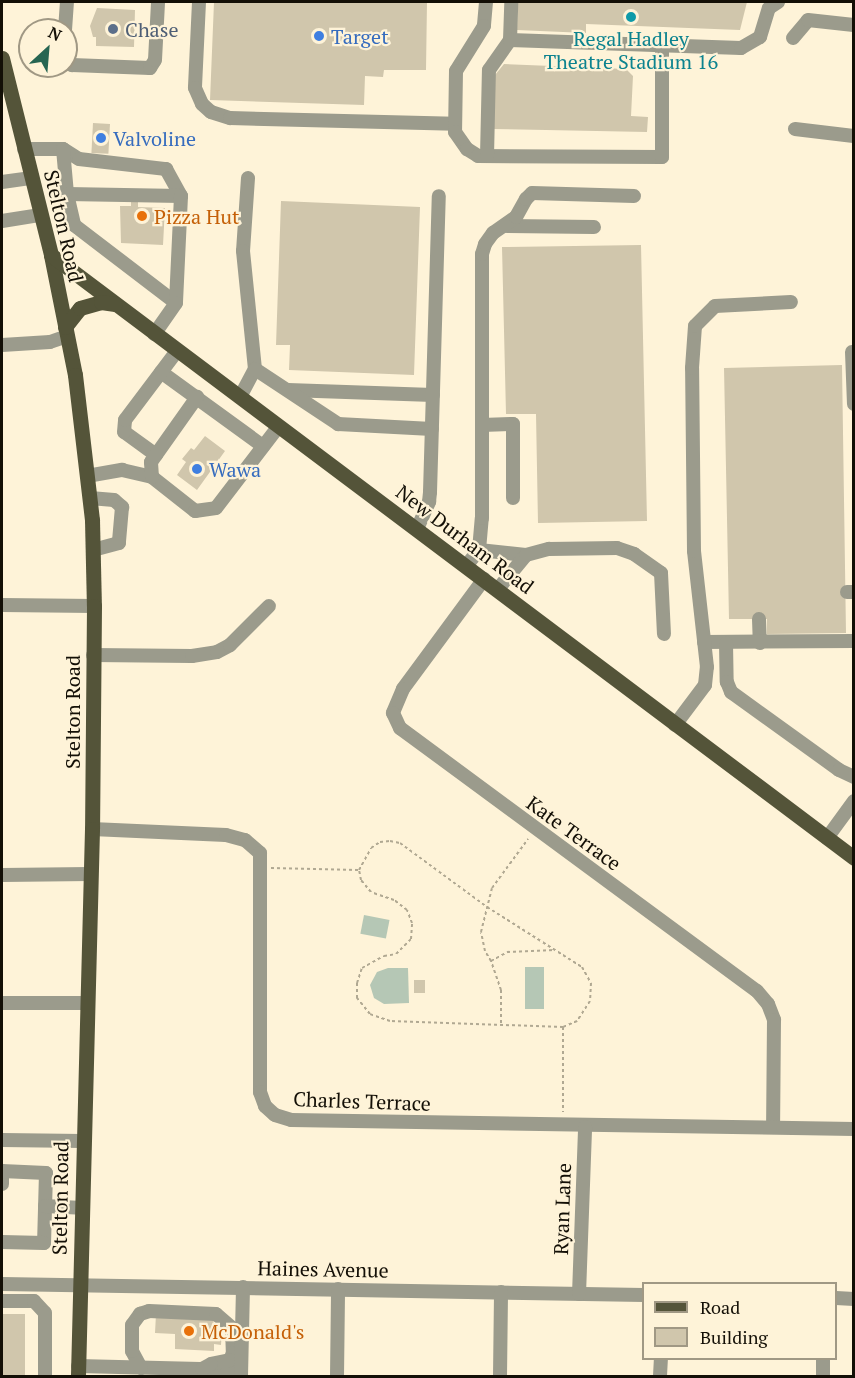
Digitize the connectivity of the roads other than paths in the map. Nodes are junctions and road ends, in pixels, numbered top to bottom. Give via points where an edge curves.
1 (67, 2) edge
2 (158, 2) edge
3 (199, 2) edge
4 (486, 2) edge
5 (512, 2) edge
6 (772, 4) edge
7 (66, 18) edge
8 (854, 25) edge
9 (793, 38) dead end
10 (510, 40) junction
11 (662, 45) junction
12 (2, 58) edge
13 (78, 65) edge
14 (454, 124) junction
15 (795, 129) dead end
16 (854, 136) edge
17 (24, 149) junction
18 (63, 149) junction
19 (487, 156) junction
20 (32, 178) junction
21 (248, 178) dead end
22 (2, 182) edge
23 (67, 194) junction
24 (181, 196) junction
25 (439, 196) dead end
26 (634, 196) dead end
27 (41, 215) junction
28 (2, 221) edge
29 (507, 226) junction
30 (594, 226) dead end
31 (51, 255) junction
32 (791, 302) dead end
33 (176, 303) junction
34 (115, 304) junction
35 (66, 332) junction
36 (154, 334) junction
37 (2, 345) edge
38 (177, 351) junction
39 (852, 352) edge
40 (255, 369) junction
41 (161, 372) junction
42 (288, 390) junction
43 (433, 395) junction
44 (197, 398) junction
45 (240, 398) junction
46 (854, 404) edge
47 (482, 425) junction
48 (279, 426) junction
49 (432, 429) junction
50 (263, 446) junction
51 (156, 455) junction
52 (87, 476) junction
53 (152, 477) junction
54 (90, 498) junction
55 (513, 498) dead end
56 (417, 529) junction
57 (93, 550) junction
58 (479, 550) junction
59 (526, 555) junction
60 (466, 566) junction
61 (484, 579) junction
62 (498, 589) junction
63 (2, 605) edge
64 (94, 606) junction
65 (269, 606) dead end
66 (759, 620) dead end
67 (664, 634) dead end
68 (854, 641) edge
69 (704, 642) junction
70 (726, 643) junction
71 (760, 643) junction
72 (93, 655) junction
73 (675, 725) junction
74 (854, 777) edge
75 (854, 801) edge
76 (92, 829) junction
77 (827, 838) junction
78 (854, 858) edge
79 (90, 874) junction
80 (2, 875) edge
81 (2, 1003) edge
82 (86, 1003) junction
83 (585, 1126) junction
84 (773, 1127) junction
85 (854, 1129) edge
86 (2, 1140) edge
87 (82, 1141) junction
88 (2, 1184) edge
89 (45, 1206) junction
90 (81, 1208) junction
91 (2, 1242) edge
92 (2, 1284) edge
93 (80, 1284) junction
94 (243, 1287) junction
95 (338, 1289) junction
96 (501, 1292) junction
97 (579, 1294) junction
98 (642, 1295) edge
99 (837, 1299) edge
100 (854, 1299) edge
101 (2, 1301) edge
102 (661, 1360) edge
103 (823, 1360) edge
104 (141, 1368) junction
105 (202, 1369) junction
106 (78, 1371) edge
107 (117, 1372) edge
108 (241, 1373) edge
109 (45, 1377) edge
110 (338, 1377) edge
111 (500, 1377) edge
112 (660, 1377) edge
113 (823, 1377) edge

1 - 7 street
2 - 13 street via 155,60 150,68
3 - 14 street via 195,88 202,104 211,112 230,118
4 - 14 street via 484,26 456,70
5 - 10 street
6 - 11 street via 760,37 741,48
8 - 9 street via 808,20
10 - 11 street
10 - 19 street via 489,70
11 - 19 street via 662,157
12 - 17 main road, Stelton Road
14 - 19 street via 467,149
15 - 16 street
17 - 18 street
17 - 20 main road, Stelton Road
18 - 23 street
18 - 24 street via 80,159 166,169
20 - 22 street
20 - 27 main road, Stelton Road
21 - 40 street via 243,250
23 - 24 street
23 - 33 street via 74,225
24 - 33 street
25 - 43 street
26 - 29 street via 532,193
27 - 28 street
27 - 31 main road, Stelton Road
29 - 30 street
29 - 47 street via 493,233 482,254
31 - 34 main road, New Durham Road
31 - 35 main road, Stelton Road
32 - 69 street via 715,306 695,326 694,551
33 - 36 street
34 - 35 main road via 101,302 80,308
34 - 36 main road, New Durham Road
35 - 37 street via 50,342
35 - 52 main road, Stelton Road
36 - 38 main road, New Durham Road
38 - 41 street
38 - 45 main road, New Durham Road
39 - 46 street
40 - 42 street
40 - 45 street
41 - 44 street
41 - 51 street via 125,420 124,432
42 - 43 street
42 - 49 street via 338,424
43 - 49 street
44 - 50 street
44 - 51 street
45 - 48 main road, New Durham Road
47 - 55 street via 513,424
47 - 58 street
48 - 50 street
48 - 56 main road, New Durham Road
49 - 56 street via 429,502
50 - 53 street via 216,508 195,511
51 - 53 street via 151,462
52 - 53 street via 122,470
52 - 54 main road, Stelton Road
54 - 57 main road, Stelton Road
54 - 57 street via 120,502 119,543
56 - 60 main road, New Durham Road
57 - 64 main road, Stelton Road
58 - 59 street
58 - 60 street
59 - 62 street
59 - 67 street via 549,549 617,548 645,560 661,573
60 - 61 main road, New Durham Road
61 - 62 main road, New Durham Road
61 - 84 street, Kate Terrace via 403,688 393,714 399,728 757,991 774,1020
62 - 73 main road, New Durham Road
63 - 64 street
64 - 72 main road, Stelton Road
65 - 72 street via 230,645 217,652 192,656
66 - 71 street
68 - 71 street
69 - 70 street
69 - 73 street via 705,685
70 - 71 street
70 - 74 street via 731,692
72 - 76 main road, Stelton Road
73 - 77 main road, New Durham Road
75 - 77 street
76 - 79 main road, Stelton Road
76 - 83 street, Charles Terrace via 226,835 245,840 260,853 260,1092 265,1106 275,1115 291,1120
77 - 78 main road, New Durham Road
79 - 80 street
79 - 82 main road, Stelton Road
81 - 82 street
82 - 87 main road, Stelton Road
83 - 84 street, Charles Terrace
83 - 97 street, Ryan Lane
84 - 85 street, Charles Terrace
86 - 87 street
87 - 90 main road, Stelton Road
88 - 89 street via 2,1171 46,1173
89 - 90 street
89 - 91 street via 44,1243
90 - 93 main road, Stelton Road
92 - 93 street, Haines Avenue
93 - 94 street, Haines Avenue
93 - 106 main road, Stelton Road
94 - 95 street, Haines Avenue
94 - 108 street
95 - 96 street, Haines Avenue
95 - 110 street
96 - 97 street, Haines Avenue
96 - 111 street
97 - 98 street, Haines Avenue
99 - 100 street
101 - 109 street via 33,1301 45,1313
102 - 112 street
103 - 113 street
104 - 105 street
104 - 105 street via 132,1351 132,1325 140,1314 149,1311 216,1314 232,1328 230,1360
104 - 107 street
105 - 108 street
106 - 107 street

